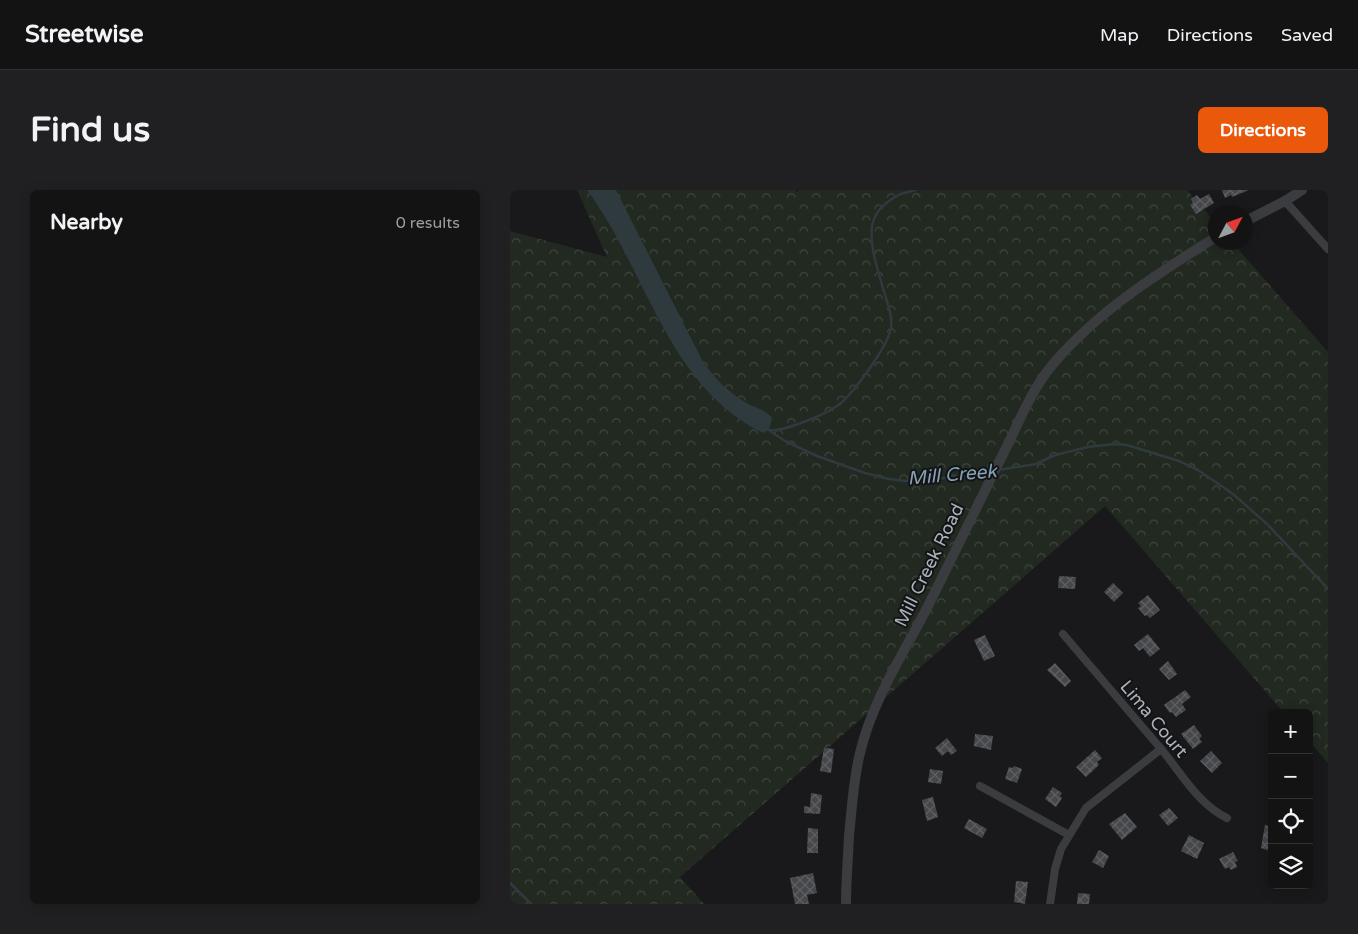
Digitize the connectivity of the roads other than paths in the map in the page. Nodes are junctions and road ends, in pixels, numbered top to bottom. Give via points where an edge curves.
1 (1302, 190) edge
2 (1285, 201) junction
3 (1253, 217) edge
4 (1208, 242) edge
5 (1328, 249) edge
6 (1062, 634) dead end
7 (1161, 749) junction
8 (980, 786) dead end
9 (1227, 818) dead end
10 (1068, 835) junction
11 (846, 904) edge
12 (1050, 904) edge

1 - 2 street
2 - 3 street
2 - 5 street
4 - 11 street, Mill Creek Road via 1102,315 1052,365 1039,384 883,690 865,735 852,801
6 - 7 street, Lima Court
7 - 9 street, Lima Court via 1203,801
7 - 10 street via 1086,808
8 - 10 street
10 - 12 street via 1055,869

